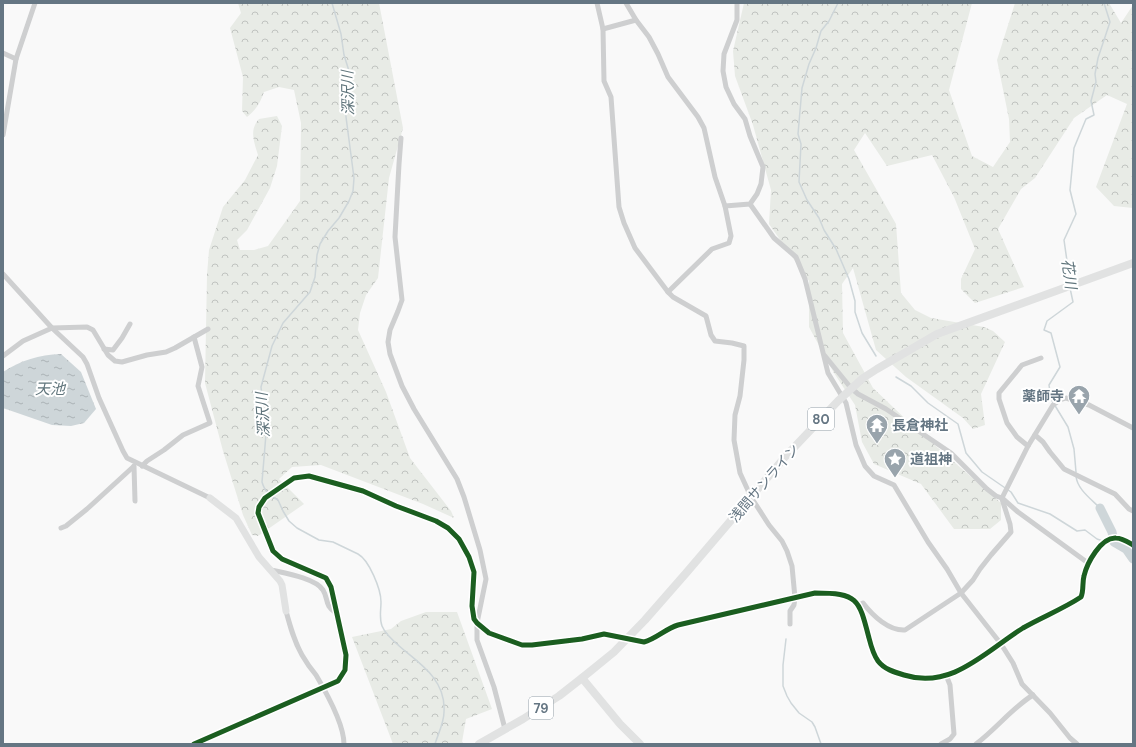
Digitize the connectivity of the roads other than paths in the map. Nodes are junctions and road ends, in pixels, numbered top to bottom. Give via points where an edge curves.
1 (35, 3) edge
2 (597, 3) edge
3 (626, 3) edge
4 (737, 3) edge
5 (636, 20) junction
6 (604, 29) junction
7 (3, 53) edge
8 (16, 59) junction
9 (3, 135) edge
10 (401, 138) dead end
11 (750, 204) junction
12 (725, 206) junction
13 (1133, 263) edge
14 (3, 274) edge
15 (668, 292) junction
16 (130, 324) dead end
17 (52, 328) junction
18 (208, 329) dead end
19 (194, 337) junction
20 (104, 349) junction
21 (824, 355) junction
22 (3, 356) edge
23 (1041, 358) dead end
24 (851, 388) junction
25 (1133, 428) edge
26 (1035, 435) junction
27 (1028, 446) junction
28 (134, 465) junction
29 (142, 466) junction
30 (751, 497) junction
31 (210, 498) joint
32 (1002, 498) junction
33 (135, 501) dead end
34 (1133, 511) edge
35 (61, 528) dead end
36 (1133, 544) edge
37 (1088, 563) junction
38 (271, 570) junction
39 (961, 593) junction
40 (795, 598) junction
41 (859, 605) junction
42 (286, 611) joint
43 (336, 613) junction
44 (477, 623) junction
45 (790, 624) dead end
46 (627, 639) junction
47 (1001, 644) junction
48 (946, 675) junction
49 (582, 678) junction
50 (323, 688) junction
51 (1033, 695) junction
52 (506, 729) junction
53 (194, 744) edge
54 (344, 744) edge
55 (479, 744) edge
56 (640, 744) edge
57 (941, 744) edge
58 (976, 744) edge
59 (1077, 744) edge

1 - 8 street
2 - 6 street
3 - 5 street
4 - 11 street via 736,20 724,54 723,71 726,87 745,119 763,167 761,184
5 - 6 street
5 - 12 street via 658,54 668,77 704,128 715,177
6 - 15 street via 604,81 611,97 619,206 635,248
7 - 8 street
8 - 9 street
10 - 44 street via 395,237 402,300 388,342 402,386 457,479 464,498 486,579
11 - 12 street
11 - 21 street via 774,238 796,257 805,279
12 - 15 street via 731,236 729,243 712,249
13 - 24 main road, 浅間サンライン / 80 via 937,334 877,369
14 - 17 street
15 - 30 street via 706,316 714,341 744,346 734,440 740,474
16 - 20 street via 113,350
17 - 20 street via 87,327 93,330
17 - 22 street via 23,340
17 - 28 street via 83,357 123,451
18 - 19 street
19 - 20 street via 166,352 122,362 115,361
19 - 29 street via 202,367 198,386 210,423 183,436
21 - 24 street
21 - 39 street via 828,373 846,403 856,445 865,466 874,476 894,485
23 - 27 street via 1022,365 999,393 1007,422 1017,437
24 - 30 main road, 浅間サンライン / 80
24 - 32 street via 951,453 996,496
25 - 26 street via 1089,405 1066,398 1053,405
26 - 27 street
26 - 34 street via 1064,469 1114,494
27 - 32 street
28 - 29 street
28 - 33 street
28 - 35 street via 88,509
29 - 31 street
30 - 40 street via 787,551 792,566
30 - 46 main road, 浅間サンライン / 80
31 - 38 street via 236,518 259,557
32 - 37 street
32 - 39 street via 1011,532
36 - 37 street via 1110,538 1104,541
37 - 47 street via 1083,578 1082,597 1034,621
38 - 42 street via 282,585
38 - 43 street via 315,582 326,595 330,609
39 - 41 street via 905,630 892,627 870,613 863,603
39 - 47 street
40 - 41 street via 815,593 833,594 855,600
40 - 45 street via 790,611
40 - 46 street via 678,625 650,641
41 - 48 street via 874,655 882,665 891,671 914,678 926,679
42 - 50 street via 291,632 302,655
43 - 44 street via 331,586 326,578 282,559 273,551 258,513 265,498 294,478 309,476 363,491 448,528 459,539 474,572 472,606
43 - 50 street via 346,655 345,670 338,681
44 - 46 street via 489,633 522,645 582,639 604,634
44 - 52 street via 477,640
46 - 49 main road, 浅間サンライン / 80
47 - 48 street via 980,659
47 - 51 street via 1022,684
48 - 57 street via 950,685 954,734
49 - 52 main road, 浅間サンライン / 79
49 - 56 main road
50 - 53 street
50 - 54 street via 344,733
51 - 58 street
51 - 59 street
52 - 55 main road, 浅間サンライン / 79

